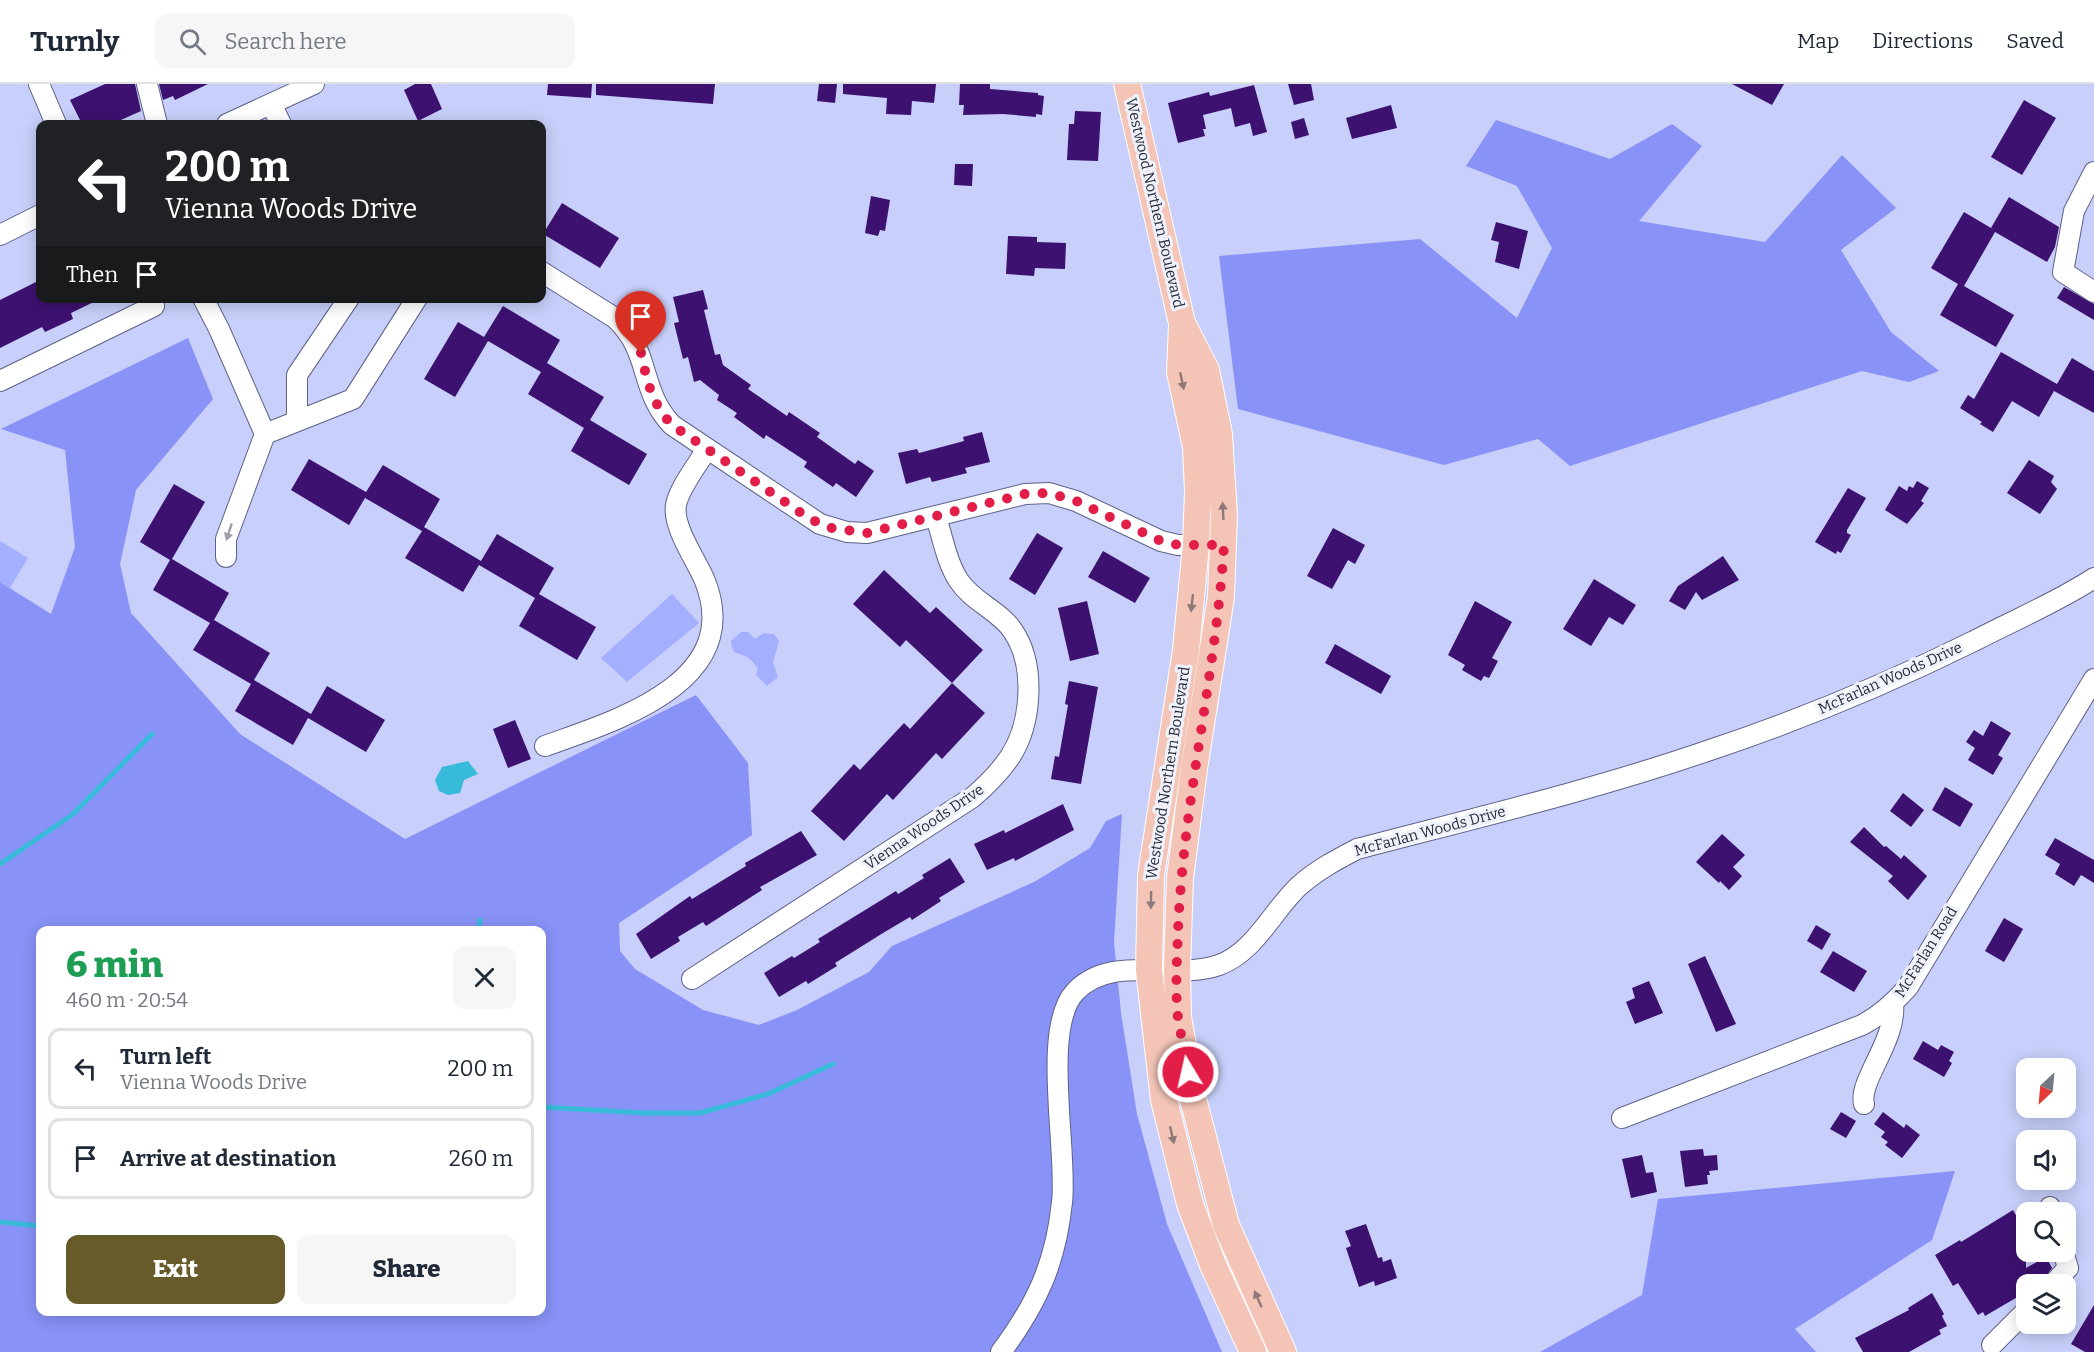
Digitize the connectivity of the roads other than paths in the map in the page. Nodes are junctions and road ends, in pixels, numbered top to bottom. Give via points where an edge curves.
1 (39, 84) edge
2 (147, 84) edge
3 (314, 84) edge
4 (1127, 84) edge
5 (271, 104) junction
6 (54, 120) edge
7 (156, 120) edge
8 (236, 120) edge
9 (279, 120) edge
10 (2094, 172) edge
11 (36, 217) edge
12 (0, 235) edge
13 (546, 275) edge
14 (2094, 292) edge
15 (206, 303) edge
16 (346, 303) edge
17 (414, 303) edge
18 (154, 306) dead end
19 (1182, 323) junction
20 (0, 381) edge
21 (297, 421) junction
22 (265, 434) junction
23 (707, 449) junction
24 (936, 517) junction
25 (1196, 545) junction
26 (1224, 545) junction
27 (226, 557) dead end
28 (2094, 578) edge
29 (2094, 679) edge
30 (545, 746) dead end
31 (1149, 969) junction
32 (1177, 969) junction
33 (692, 979) dead end
34 (1893, 1004) junction
35 (1864, 1104) dead end
36 (1622, 1118) dead end
37 (2016, 1322) edge
38 (1991, 1350) edge
39 (1001, 1352) edge
40 (1252, 1352) edge
41 (1283, 1352) edge

1 - 6 street
2 - 7 street
3 - 5 street
4 - 19 main road, Westwood Northern Boulevard
5 - 8 street
5 - 9 street
10 - 14 street via 2074,210 2063,272
11 - 12 street
13 - 23 street via 625,327 641,353 649,391 662,414
15 - 22 street
16 - 21 street via 297,375
17 - 21 street via 353,399
18 - 20 street
19 -> 25 main road, Westwood Northern Boulevard via 1180,372 1196,447
26 -> 19 main road, Westwood Northern Boulevard via 1219,435 1206,370
21 - 22 street
22 -> 27 street via 226,539
23 - 24 street via 810,519 831,528 867,533
23 - 30 street via 675,506 677,522 710,597 711,634 704,651 687,674 654,701 628,715
24 - 25 street via 1025,494 1049,493 1076,501 1161,541
24 - 33 street, Vienna Woods Drive via 950,565 960,583 1012,629 1027,664 1025,713 1010,756 973,797
25 - 26 street
25 -> 31 main road, Westwood Northern Boulevard via 1186,650 1151,875
26 - 32 main road, Westwood Northern Boulevard via 1221,597 1180,878
28 - 32 street, McFarlan Woods Drive via 1931,662 1711,750 1611,782 1357,849 1298,886 1239,953 1219,965
29 - 34 street, McFarlan Road via 1908,987
31 - 32 street, McFarlan Woods Drive
31 - 39 street, McFarlan Woods Drive via 1109,972 1092,978 1074,993 1062,1017 1058,1059 1063,1201 1051,1265 1034,1304
31 -> 40 main road, Westwood Northern Boulevard via 1164,1100 1187,1192 1213,1265
41 -> 32 main road, Westwood Northern Boulevard via 1226,1225 1191,1091 1178,1017
34 - 35 street via 1891,1027 1868,1080
34 - 36 street, McFarlan Road via 1862,1025
37 - 38 street

